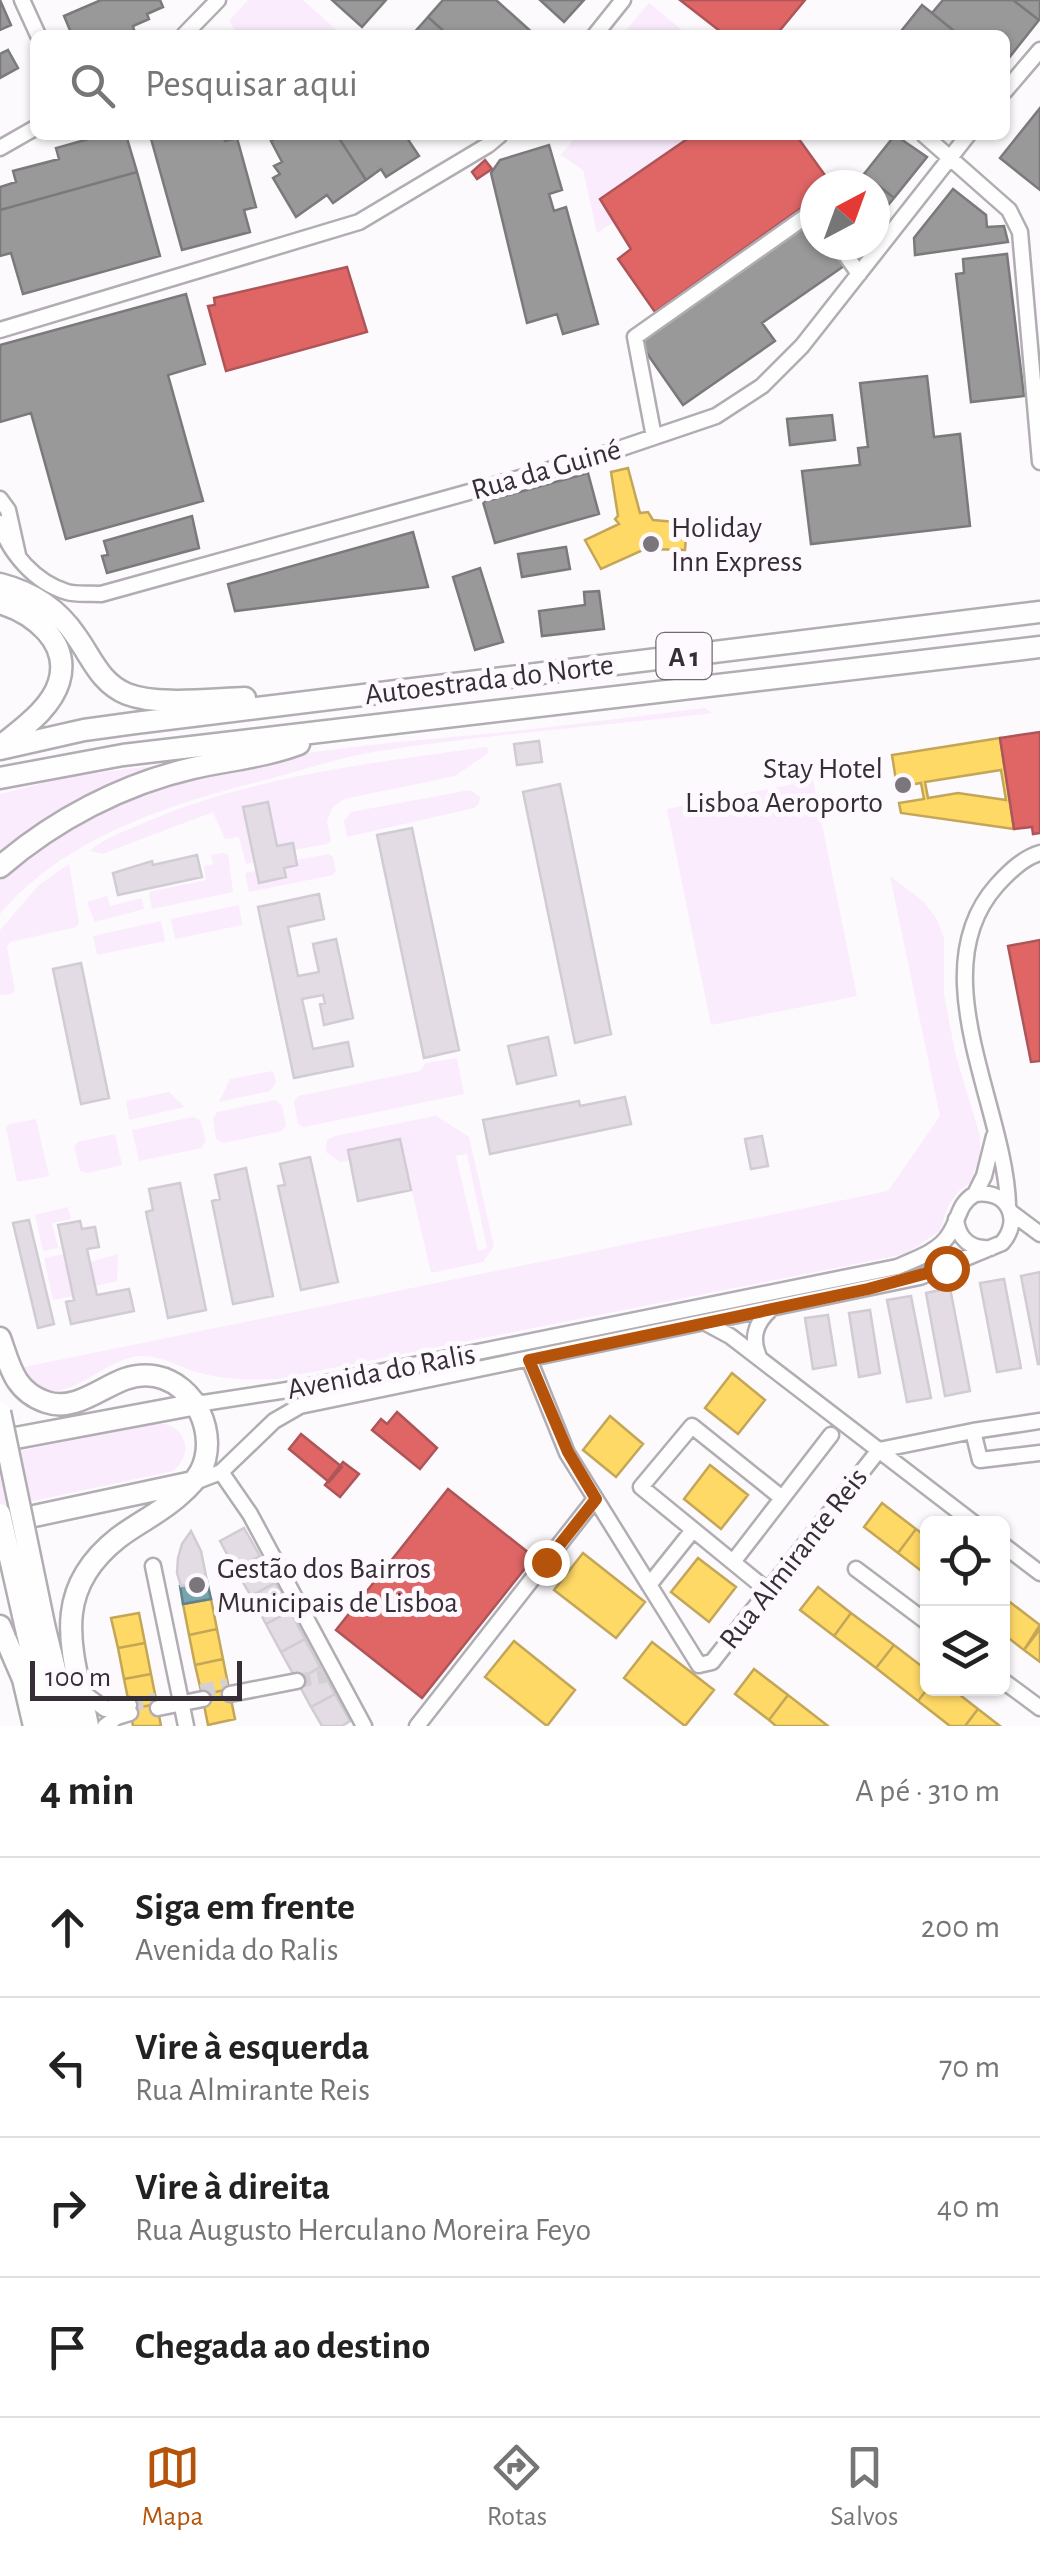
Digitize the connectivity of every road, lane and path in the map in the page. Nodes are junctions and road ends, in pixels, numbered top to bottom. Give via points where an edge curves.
1 (22, 0) edge
2 (218, 0) edge
3 (623, 0) edge
4 (36, 30) edge
5 (189, 30) edge
6 (599, 30) edge
7 (1037, 58) edge
8 (1010, 86) edge
9 (30, 131) edge
10 (495, 140) edge
11 (930, 140) edge
12 (964, 140) edge
13 (0, 148) edge
14 (950, 156) junction
15 (800, 221) edge
16 (849, 260) edge
17 (859, 274) junction
18 (0, 330) edge
19 (654, 436) junction
20 (1040, 462) edge
21 (0, 499) edge
22 (0, 523) edge
23 (0, 552) edge
24 (18, 556) junction
25 (0, 584) edge
26 (0, 603) edge
27 (1040, 612) edge
28 (1040, 647) edge
29 (327, 698) junction
30 (328, 731) junction
31 (0, 748) edge
32 (0, 778) edge
33 (1040, 853) edge
34 (0, 867) edge
35 (995, 1135) junction
36 (975, 1194) junction
37 (1010, 1209) junction
38 (956, 1219) junction
39 (1040, 1234) edge
40 (992, 1248) junction
41 (772, 1308) junction
42 (704, 1322) junction
43 (0, 1338) edge
44 (759, 1358) junction
45 (529, 1360) junction
46 (197, 1404) junction
47 (0, 1412) edge
48 (1040, 1421) edge
49 (974, 1431) junction
50 (831, 1435) dead end
51 (0, 1442) edge
52 (879, 1450) junction
53 (1040, 1453) edge
54 (221, 1472) junction
55 (195, 1482) junction
56 (782, 1498) junction
57 (596, 1499) junction
58 (0, 1514) edge
59 (965, 1516) edge
60 (0, 1524) edge
61 (694, 1530) junction
62 (1010, 1550) edge
63 (733, 1562) junction
64 (153, 1566) dead end
65 (856, 1569) dead end
66 (1040, 1573) edge
67 (649, 1585) junction
68 (768, 1590) junction
69 (920, 1617) edge
70 (0, 1626) edge
71 (36, 1631) junction
72 (295, 1677) tunnel mouth
73 (1010, 1686) edge
74 (229, 1690) tunnel mouth
75 (81, 1691) junction
76 (202, 1695) tunnel mouth
77 (180, 1699) junction
78 (157, 1704) tunnel mouth
79 (1040, 1708) edge
80 (34, 1726) edge
81 (49, 1726) edge
82 (70, 1726) edge
83 (88, 1726) edge
84 (105, 1726) edge
85 (186, 1726) edge
86 (364, 1726) edge
87 (417, 1726) edge

1 - 4 street
2 - 5 street
3 - 6 street
7 - 8 street
9 - 13 street
10 - 18 street via 359,222
11 - 14 street
12 - 14 street, Rua da Guiné
14 - 17 street, Rua da Guiné
14 - 20 street via 1009,210 1020,232
15 - 19 street via 634,337
16 - 17 street
17 - 19 street, Rua da Guiné via 762,386 716,416
19 - 24 street, Rua da Guiné via 100,594 68,592 33,574
21 - 24 street
22 - 24 street, Rua da Guiné
23 - 24 street
25 - 29 highway via 51,607 96,669 130,695
26 - 31 highway via 26,611 50,634 60,657 59,682 49,700
27 - 29 highway, Autoestrada do Norte / A 1
28 - 30 highway, Autoestrada do Norte / A 1
29 - 31 highway, Autoestrada do Norte / A 1 via 84,730
30 - 32 highway, Autoestrada do Norte / A 1 via 84,760
30 - 34 highway via 104,799
33 - 35 street via 990,894 966,950 964,986
35 - 36 street
35 - 37 street
36 - 37 street via 996,1195
36 - 38 street
37 - 39 street
37 - 40 street via 1009,1235
38 - 40 street via 967,1242
38 - 46 street, Avenida do Ralis via 943,1242 897,1267
40 - 41 street, Avenida do Ralis via 920,1277
41 - 42 street, Avenida do Ralis
41 - 44 street via 755,1328
42 - 44 street
42 - 45 street, Avenida do Ralis
43 - 46 highway via 14,1380 49,1403 66,1404 146,1377 174,1382
44 - 52 street
45 - 54 street, Avenida do Ralis via 300,1406 274,1420
45 - 57 street, Rua Almirante Reis
46 - 51 highway
46 - 55 highway via 207,1460
47 - 71 highway, bridge
48 - 49 street
49 - 52 street
49 - 53 street via 980,1460
50 - 56 street
52 - 59 street
52 - 68 street, Rua Almirante Reis
54 - 55 street
54 - 86 street
55 - 60 highway
55 - 75 highway via 97,1556 77,1590 69,1642
56 - 61 street via 692,1426 641,1487
56 - 63 street
57 - 67 street, Rua Almirante Reis
57 - 87 street
58 - 71 highway, bridge
61 - 63 street
61 - 67 street
62 - 66 street
63 - 68 street
64 - 77 street
65 - 69 street
67 - 68 street, Rua Almirante Reis via 698,1666 706,1666
70 - 80 highway
71 - 81 highway
71 - 82 highway
72 - 74 street
73 - 79 street
75 - 83 highway
75 - 84 street via 105,1709 130,1709
76 - 77 street
77 - 78 street
77 - 85 street

